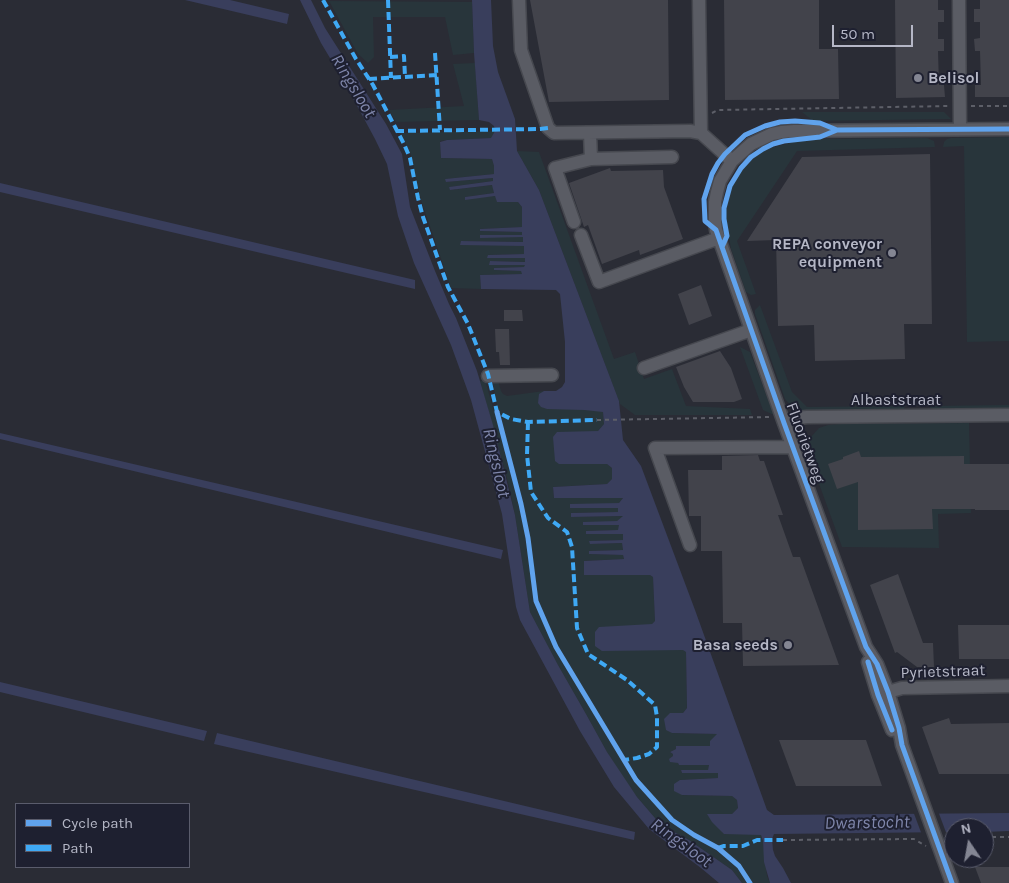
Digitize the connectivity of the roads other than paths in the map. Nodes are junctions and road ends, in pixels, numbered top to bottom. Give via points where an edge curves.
1 (519, 0) edge
2 (699, 0) edge
3 (958, 0) edge
4 (960, 129) junction
5 (1009, 129) edge
6 (590, 133) junction
7 (701, 133) junction
8 (672, 157) dead end
9 (592, 159) junction
10 (732, 161) junction
11 (574, 222) dead end
12 (581, 235) dead end
13 (719, 238) junction
14 (751, 330) junction
15 (644, 368) dead end
16 (552, 375) dead end
17 (488, 376) dead end
18 (1009, 415) edge
19 (783, 420) junction
20 (793, 447) junction
21 (690, 545) dead end
22 (1009, 686) edge
23 (883, 693) junction
24 (952, 883) edge

1 - 6 street via 521,50 548,128 554,133
2 - 7 street
3 - 4 street
4 - 5 street, Fluorietweg
4 - 10 street, Fluorietweg via 782,132 751,144
6 - 7 street
6 - 9 street
7 - 10 street
8 - 9 street
9 - 11 street via 555,168
10 - 13 street, Fluorietweg via 716,192 715,221
12 - 13 street via 598,282
13 - 14 street, Fluorietweg
14 - 15 street
14 - 19 street, Fluorietweg
16 - 17 street
18 - 19 street, Albaststraat
19 - 20 street, Fluorietweg
20 - 21 street via 655,448
20 - 23 street, Fluorietweg via 866,647 868,664
22 - 23 street, Pyrietstraat via 902,688
23 - 24 street, Fluorietweg via 892,730 902,745

